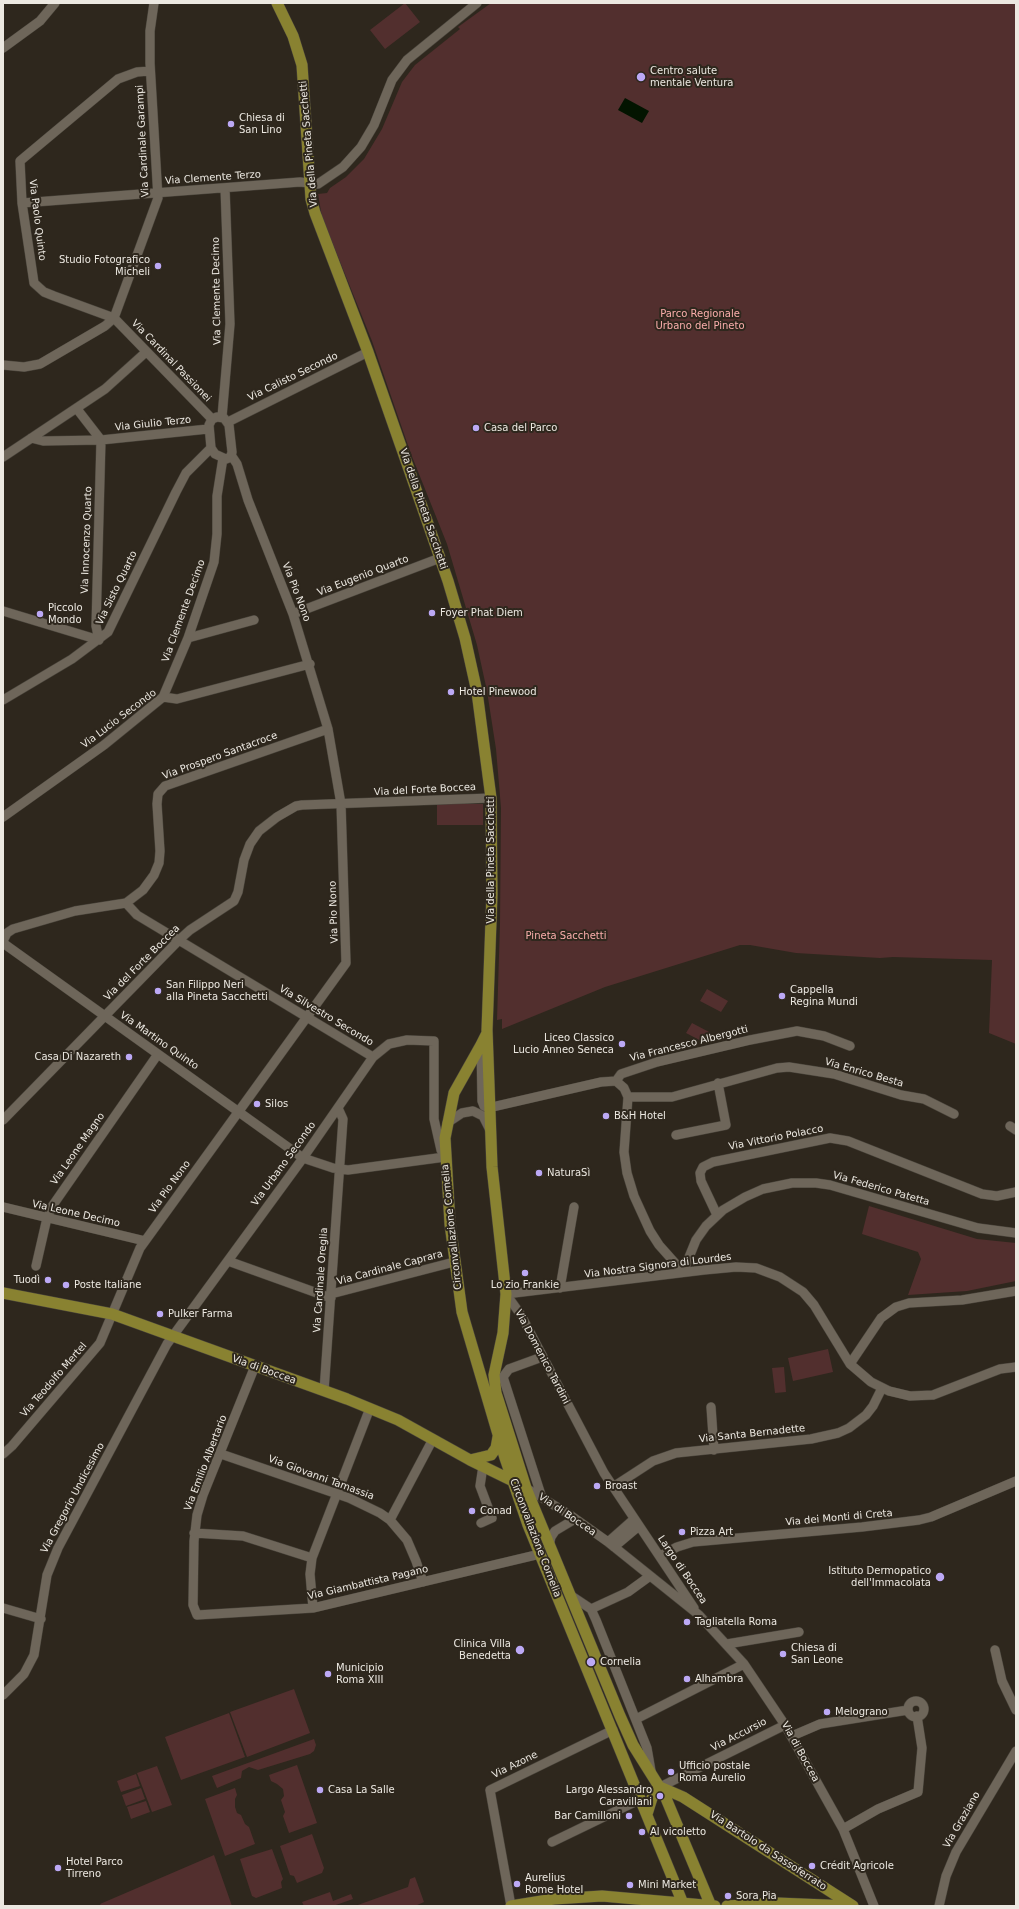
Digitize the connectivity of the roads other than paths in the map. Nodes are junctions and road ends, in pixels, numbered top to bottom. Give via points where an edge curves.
1 (55, 3) edge
2 (154, 3) edge
3 (277, 3) edge
4 (477, 3) edge
5 (3, 48) edge
6 (150, 71) junction
7 (310, 183) junction
8 (225, 188) junction
9 (158, 192) junction
10 (22, 203) junction
11 (114, 318) junction
12 (146, 352) junction
13 (368, 352) junction
14 (3, 365) edge
15 (77, 409) junction
16 (212, 419) junction
17 (225, 420) junction
18 (208, 429) junction
19 (30, 438) junction
20 (101, 440) junction
21 (211, 448) junction
22 (3, 457) edge
23 (227, 457) junction
24 (440, 558) junction
25 (3, 611) edge
26 (293, 614) junction
27 (254, 620) dead end
28 (188, 638) junction
29 (99, 640) junction
30 (310, 664) junction
31 (163, 697) junction
32 (3, 700) edge
33 (328, 729) junction
34 (491, 798) junction
35 (341, 804) junction
36 (3, 817) edge
37 (126, 903) junction
38 (180, 940) junction
39 (3, 942) edge
40 (106, 1016) junction
41 (307, 1017) junction
42 (487, 1030) junction
43 (434, 1041) joint
44 (482, 1045) junction
45 (850, 1046) dead end
46 (158, 1054) junction
47 (373, 1057) junction
48 (616, 1081) junction
49 (718, 1083) junction
50 (628, 1097) junction
51 (338, 1108) junction
52 (490, 1108) junction
53 (239, 1111) junction
54 (954, 1114) dead end
55 (3, 1120) edge
56 (447, 1123) junction
57 (491, 1131) junction
58 (676, 1135) dead end
59 (445, 1157) junction
60 (303, 1158) junction
61 (340, 1170) junction
62 (1016, 1192) edge
63 (574, 1206) dead end
64 (3, 1207) edge
65 (717, 1215) junction
66 (47, 1218) junction
67 (1016, 1233) edge
68 (145, 1241) junction
69 (228, 1261) junction
70 (454, 1262) junction
71 (36, 1266) dead end
72 (683, 1272) junction
73 (560, 1288) junction
74 (1016, 1291) edge
75 (3, 1293) edge
76 (506, 1294) junction
77 (331, 1296) junction
78 (112, 1314) junction
79 (172, 1337) junction
80 (542, 1357) junction
81 (850, 1364) junction
82 (255, 1366) junction
83 (1016, 1367) edge
84 (882, 1388) junction
85 (324, 1391) junction
86 (711, 1406) dead end
87 (370, 1408) junction
88 (498, 1436) junction
89 (433, 1439) junction
90 (714, 1450) junction
91 (3, 1454) edge
92 (221, 1454) junction
93 (470, 1460) junction
94 (482, 1466) junction
95 (512, 1481) junction
96 (1016, 1481) edge
97 (526, 1488) junction
98 (613, 1488) junction
99 (336, 1494) junction
100 (542, 1498) junction
101 (575, 1519) junction
102 (390, 1520) junction
103 (481, 1523) dead end
104 (636, 1523) junction
105 (194, 1533) junction
106 (611, 1545) junction
107 (549, 1546) junction
108 (540, 1554) junction
109 (660, 1556) junction
110 (312, 1558) junction
111 (650, 1576) junction
112 (423, 1582) junction
113 (570, 1595) junction
114 (3, 1608) edge
115 (313, 1608) junction
116 (591, 1609) junction
117 (699, 1615) junction
118 (199, 1616) joint
119 (41, 1619) junction
120 (799, 1632) dead end
121 (727, 1644) junction
122 (995, 1650) dead end
123 (744, 1664) junction
124 (3, 1695) edge
125 (908, 1710) junction
126 (1016, 1710) edge
127 (917, 1716) junction
128 (636, 1719) junction
129 (786, 1725) junction
130 (613, 1730) junction
131 (792, 1736) junction
132 (1016, 1751) edge
133 (651, 1771) junction
134 (660, 1787) junction
135 (641, 1798) junction
136 (647, 1814) junction
137 (842, 1829) junction
138 (552, 1842) dead end
139 (685, 1905) edge
140 (511, 1906) edge
141 (711, 1906) edge
142 (715, 1906) edge
143 (727, 1906) edge
144 (851, 1906) edge
145 (874, 1906) edge
146 (939, 1906) edge

1 - 5 street via 36,24
2 - 6 street, Via Cardinale Garampi via 150,31
3 - 7 main road, Via della Pineta Sacchetti via 302,65
4 - 7 street, Via Clemente Terzo via 429,40 402,65 390,85 369,135 353,158 324,181 318,184
6 - 9 street, Via Cardinale Garampi
6 - 10 street, Via Paolo Quinto via 137,72 118,79 20,161
7 - 8 street, Via Clemente Terzo
7 - 13 main road, Via della Pineta Sacchetti via 315,213
8 - 9 street, Via Clemente Terzo
8 - 17 street, Via Clemente Decimo via 230,324
9 - 10 street, Via Clemente Terzo
9 - 11 street, Via Cardinale Garampi
10 - 11 street, Via Paolo Quinto via 34,283 44,292
11 - 12 street, Via Cardinal Passionei
11 - 14 street via 108,325 40,364 24,367
12 - 15 street via 105,390
12 - 16 street, Via Cardinal Passionei
13 - 17 street, Via Calisto Secondo
13 - 24 main road, Via della Pineta Sacchetti
15 - 19 street
15 - 20 street
16 - 17 street, Via Calisto Secondo
16 - 18 street
17 - 23 street, Via Clemente Decimo
18 - 20 street, Via Giulio Terzo
18 - 21 street
19 - 20 street, Via Giulio Terzo via 43,441
19 - 22 street
20 - 29 street, Via Innocenzo Quarto via 96,626
21 - 23 street via 215,454
21 - 29 street, Via Sisto Quarto via 186,473 108,632
23 - 26 street, Via Pio Nono via 237,464 248,500
23 - 28 street, Via Clemente Decimo via 217,496 215,556
24 - 26 street, Via Eugenio Quarto
24 - 34 main road, Via della Pineta Sacchetti via 462,625 474,676
25 - 29 street
26 - 30 street, Via Pio Nono
27 - 28 street
28 - 31 street, Via Clemente Decimo
29 - 32 street, Via Sisto Quarto
30 - 31 street, Via Lucio Secondo via 178,699
30 - 33 street, Via Pio Nono
31 - 36 street, Via Lucio Secondo via 104,746
33 - 35 street, Via Pio Nono
33 - 37 street, Via Prospero Santacroce via 162,788 158,794 156,808 160,851 157,868 143,890
34 - 35 street, Via del Forte Boccea
34 - 42 main road, Via della Pineta Sacchetti via 492,894
35 - 38 street, Via del Forte Boccea via 296,806 264,826 246,854 234,901 190,930
35 - 41 street, Via Pio Nono via 346,960 345,966
37 - 38 street, Via Silvestro Secondo via 137,915
37 - 39 street via 109,904 35,922 10,930
38 - 40 street, Via del Forte Boccea
38 - 41 street, Via Silvestro Secondo
39 - 40 street, Via Martino Quinto
40 - 46 street, Via Martino Quinto
40 - 55 street, Via del Forte Boccea
41 - 47 street, Via Silvestro Secondo
41 - 53 street, Via Pio Nono
42 - 44 main road, Circonvallazione Cornelia
42 - 52 main road, Via Domenico Tardini
43 - 47 street, Via Urbano Secondo via 396,1042
43 - 59 street, Circonvallazione Cornelia via 434,1119 440,1150
44 - 52 street, Via Domenico Tardini via 482,1103 484,1107
44 - 56 main road, Circonvallazione Cornelia via 454,1093
45 - 48 street, Via Francesco Albergotti via 824,1036 797,1031 657,1062 624,1072
46 - 53 street, Via Martino Quinto
46 - 66 street, Via Leone Magno via 56,1200
47 - 51 street, Via Urbano Secondo
48 - 50 street via 624,1088
48 - 52 street via 601,1082
49 - 50 street, Via Enrico Besta via 672,1097
49 - 54 street, Via Enrico Besta via 777,1068 802,1068 834,1074 901,1095 924,1099
49 - 58 street via 726,1125
50 - 72 street via 624,1148 632,1188 650,1231
51 - 60 street, Via Urbano Secondo
51 - 61 street, Via Cardinale Oreglia via 343,1119
52 - 57 main road, Via Domenico Tardini
53 - 60 street, Via Martino Quinto
53 - 68 street, Via Pio Nono
56 - 57 street via 462,1113 473,1112 483,1116
56 - 59 main road, Circonvallazione Cornelia
57 - 76 main road, Via Domenico Tardini via 492,1167
59 - 61 street
59 - 70 main road, Circonvallazione Cornelia
60 - 61 street, Via Martino Quinto
60 - 69 street, Via Urbano Secondo
61 - 77 street, Via Cardinale Oreglia
62 - 65 street, Via Vittorio Polacco via 997,1196 982,1194 848,1141 826,1139 703,1167 700,1173 701,1181
63 - 73 street
64 - 66 street, Via Leone Decimo
65 - 67 street, Via Federico Patetta via 735,1202 763,1189 816,1183 978,1228
65 - 72 street, Via Federico Patetta via 696,1240
66 - 68 street, Via Leone Decimo
66 - 71 street, Via Leone Magno
68 - 78 street, Via Pio Nono via 133,1262
69 - 77 street, Via Cardinale Caprara
69 - 79 street, Via Urbano Secondo
70 - 77 street, Via Cardinale Caprara
70 - 88 main road, Circonvallazione Cornelia via 463,1318
72 - 73 street, Via Nostra Signora di Lourdes
72 - 81 street, Via Nostra Signora di Lourdes via 752,1268 786,1280 811,1301
73 - 76 street, Via Nostra Signora di Lourdes
74 - 81 street via 962,1300 916,1302 896,1307 881,1318
75 - 78 main road, Via di Boccea
76 - 80 street, Via Domenico Tardini via 521,1315
76 - 97 main road, Circonvallazione Cornelia via 503,1333 494,1369 494,1385
77 - 85 street, Via Cardinale Oreglia
78 - 79 main road, Via di Boccea
78 - 91 street, Via Teodolfo Mertel via 100,1343
79 - 82 main road, Via di Boccea
79 - 119 street, Via Gregorio Undicesimo via 52,1559 47,1574
80 - 98 street, Via Domenico Tardini
80 - 100 street via 509,1369 503,1377
81 - 84 street, Via Nostra Signora di Lourdes
82 - 85 main road, Via di Boccea
82 - 92 street, Via Emilio Albertario
83 - 84 street, Via Nostra Signora di Lourdes via 1000,1369 929,1396 906,1396
84 - 90 street, Via Santa Bernadette via 866,1415 838,1433 811,1440
85 - 87 main road, Via di Boccea
86 - 90 street
87 - 89 main road, Via di Boccea
87 - 99 street
88 - 93 main road via 496,1448 491,1455
88 - 95 main road, Circonvallazione Cornelia
89 - 93 main road, Via di Boccea
89 - 102 street
90 - 98 street, Via Santa Bernadette via 679,1452 664,1456
92 - 99 street, Via Giovanni Tamassia
92 - 105 street, Via Emilio Albertario via 201,1502
93 - 94 main road, Via di Boccea
94 - 95 main road, Via di Boccea
94 - 103 street via 480,1486 492,1518
95 - 97 main road, Via di Boccea
95 - 108 main road, Circonvallazione Cornelia
96 - 109 street, Via dei Monti di Creta via 919,1520 693,1542
97 - 100 street, Via di Boccea
97 - 107 main road, Circonvallazione Cornelia
98 - 104 street, Via Domenico Tardini
99 - 102 street, Via Giovanni Tamassia via 369,1507
99 - 110 street
100 - 101 street, Via di Boccea
101 - 106 street, Via di Boccea
101 - 107 street via 555,1531
102 - 112 street, Via Giovanni Tamassia via 410,1548
104 - 106 street
104 - 109 street, Largo di Boccea
105 - 110 street via 242,1536
105 - 118 street, Via Emilio Albertario via 194,1608 195,1614
106 - 111 street, Largo di Boccea
107 - 113 main road, Circonvallazione Cornelia
108 - 112 street, Via Giambattista Pagano
108 - 130 main road, Circonvallazione Cornelia
109 - 117 street, Largo di Boccea
110 - 115 street via 310,1574
111 - 116 street via 628,1592
111 - 117 street, Largo di Boccea
112 - 115 street, Via Giambattista Pagano
113 - 116 street, Circonvallazione Cornelia
113 - 133 main road, Circonvallazione Cornelia via 626,1730
114 - 119 street
115 - 118 street, Via Giambattista Pagano
116 - 128 street, Circonvallazione Cornelia
117 - 121 street, Via di Boccea
119 - 124 street, Via Gregorio Undicesimo via 36,1651 30,1666
120 - 121 street
121 - 123 street, Via di Boccea
122 - 126 street via 1002,1681
123 - 128 street
123 - 129 street, Via di Boccea
125 - 127 street via 910,1714
125 - 127 street via 912,1702 922,1703 923,1713
125 - 131 street via 820,1724
127 - 137 street via 922,1748 918,1792 878,1809
128 - 133 street, Circonvallazione Cornelia via 648,1753
129 - 131 street, Via di Boccea
129 - 134 street, Via Accursio
130 - 135 main road, Circonvallazione Cornelia
130 - 140 street, Via Azone via 490,1790
131 - 137 street, Via di Boccea
132 - 146 street, Via Graziano via 956,1852 946,1876
133 - 134 main road, Circonvallazione Cornelia
134 - 136 main road via 652,1798
134 - 141 main road, Circonvallazione Cornelia
134 - 144 main road, Via Bartolo da Sassoferrato via 683,1797
135 - 136 main road, Circonvallazione Cornelia
135 - 138 street
136 - 139 main road, Circonvallazione Cornelia
137 - 145 street, Via di Boccea
139 - 140 main road via 602,1896 554,1899
139 - 141 main road
141 - 142 main road
143 - 144 main road via 796,1903

